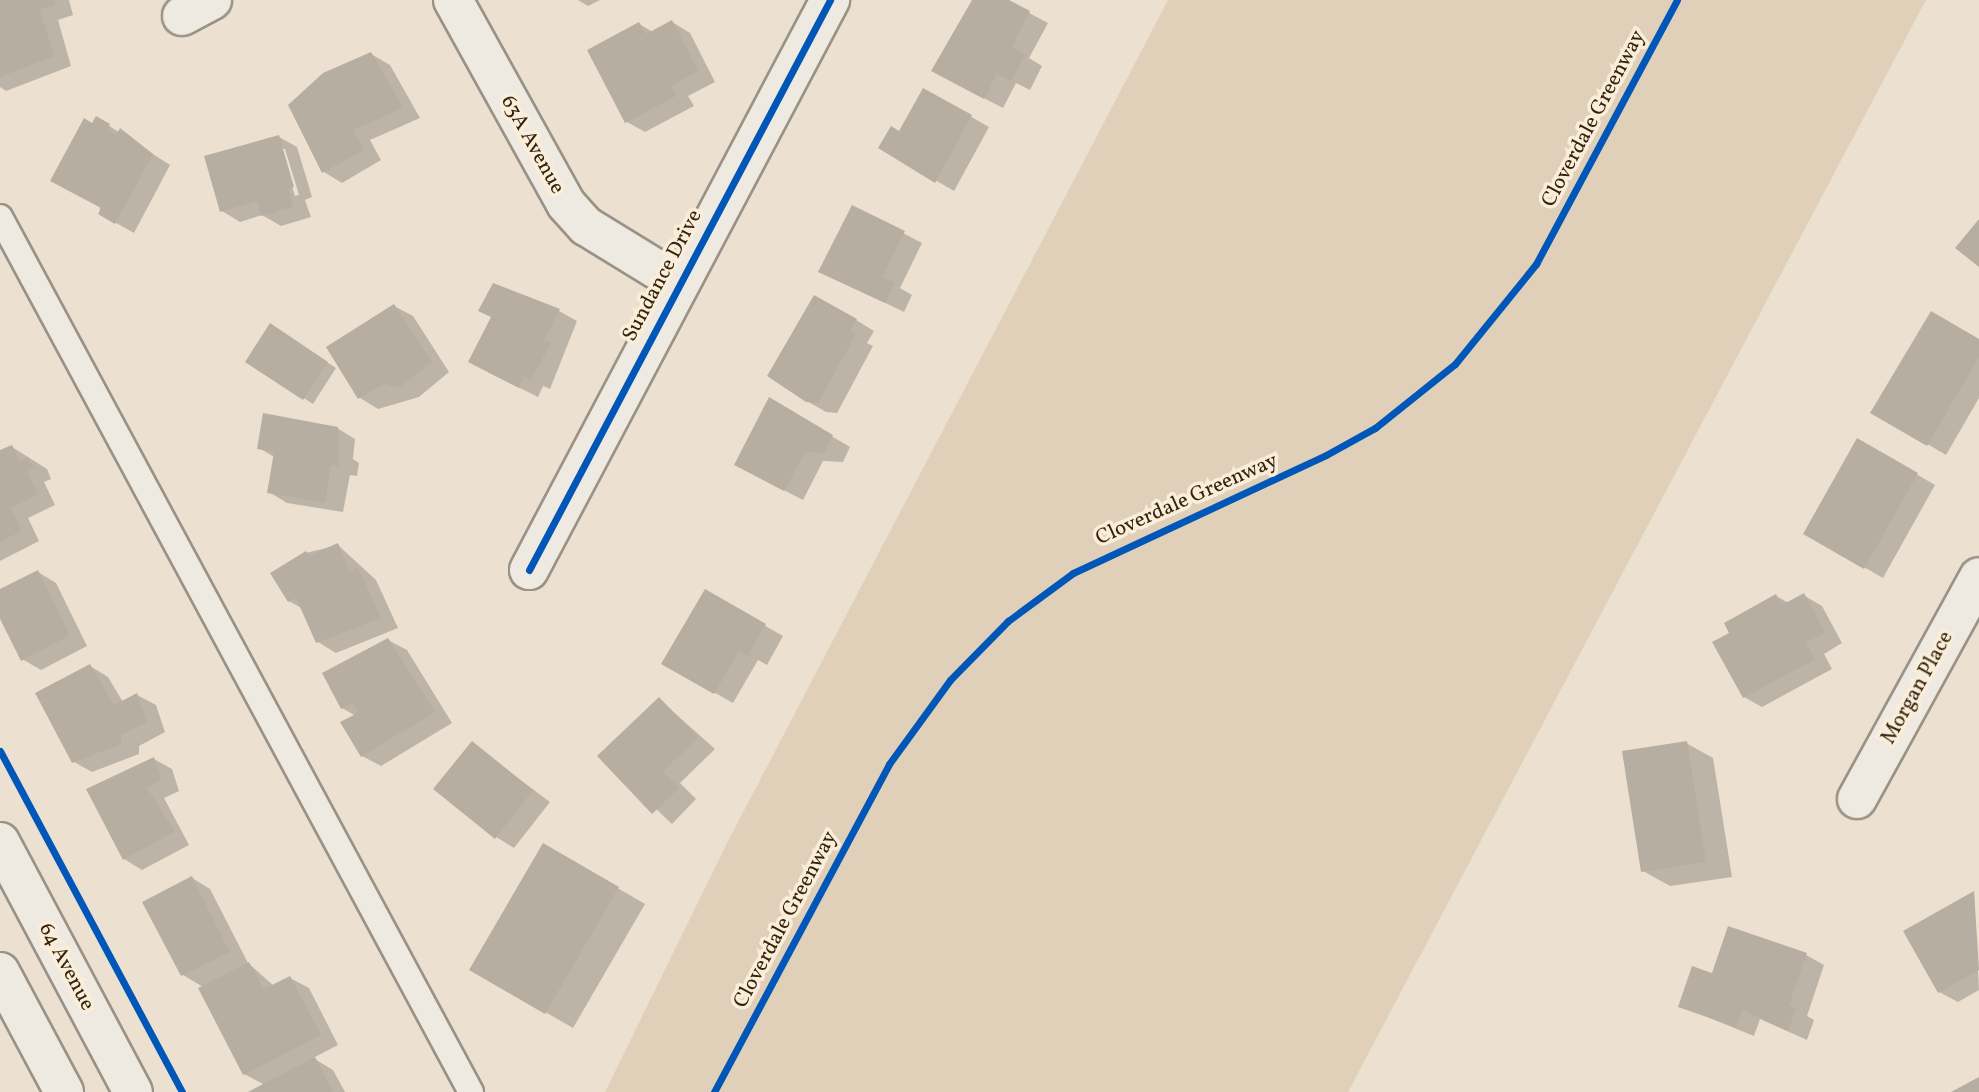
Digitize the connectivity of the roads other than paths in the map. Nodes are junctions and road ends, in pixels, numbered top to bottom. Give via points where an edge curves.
1 (453, 0) edge
2 (830, 0) edge
3 (0, 217) edge
4 (679, 283) junction
5 (529, 570) dead end
6 (1979, 577) edge
7 (1857, 799) dead end
8 (0, 842) edge
9 (0, 972) edge
10 (64, 1092) edge
11 (133, 1092) edge
12 (471, 1092) edge

1 - 4 street, 63A Avenue via 566,204 586,226
2 - 4 street, Sundance Drive
3 - 12 lane
4 - 5 street, Sundance Drive
6 - 7 street, Morgan Place
8 - 11 street, 64 Avenue
9 - 10 street

